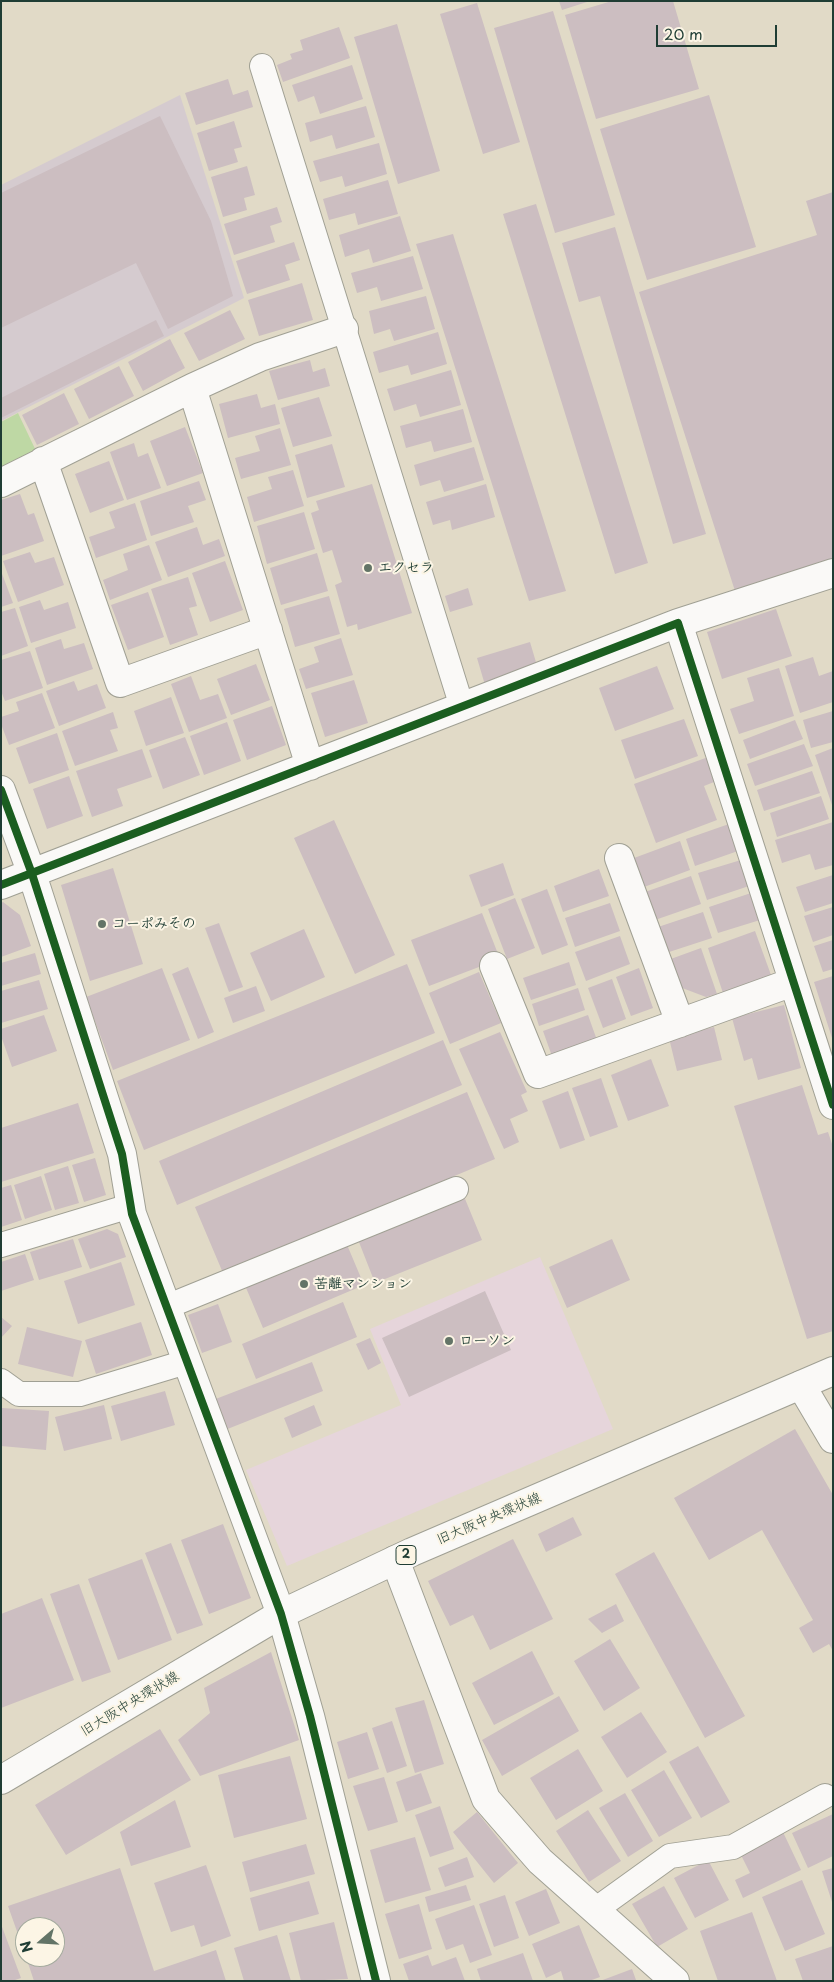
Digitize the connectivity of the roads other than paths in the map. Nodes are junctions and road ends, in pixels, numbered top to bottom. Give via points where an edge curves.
1 (262, 66) dead end
2 (344, 329) junction
3 (192, 388) junction
4 (43, 461) junction
5 (1, 483) edge
6 (833, 573) edge
7 (678, 623) junction
8 (268, 630) junction
9 (462, 706) junction
10 (310, 766) junction
11 (1, 790) edge
12 (619, 858) dead end
13 (32, 874) junction
14 (1, 885) edge
15 (494, 966) dead end
16 (793, 982) junction
17 (680, 1023) junction
18 (832, 1101) edge
19 (456, 1189) dead end
20 (130, 1206) junction
21 (1, 1245) edge
22 (166, 1307) junction
23 (186, 1362) junction
24 (833, 1372) edge
25 (1, 1381) edge
26 (801, 1385) junction
27 (833, 1439) edge
28 (395, 1560) junction
29 (281, 1614) junction
30 (1, 1780) edge
31 (825, 1796) dead end
32 (595, 1910) junction
33 (376, 1981) edge
34 (675, 1981) edge

1 - 2 lane
2 - 3 street via 260,357
2 - 9 lane
3 - 4 street
3 - 8 street
4 - 5 street
4 - 8 street via 120,683
6 - 7 street
7 - 9 street
7 - 16 street
8 - 10 street
9 - 10 street
10 - 13 street
11 - 13 street
12 - 17 street
13 - 14 street
13 - 20 street via 122,1154
15 - 17 street via 538,1074
16 - 17 street
16 - 18 street
19 - 22 lane
20 - 21 lane
20 - 22 street
22 - 23 street
23 - 25 lane via 80,1394 19,1394
23 - 29 street
24 - 26 street, 旧大阪中央環状線 / 2
26 - 27 street
26 - 28 street, 旧大阪中央環状線 / 2
28 - 29 street, 旧大阪中央環状線 / 2
28 - 32 street via 486,1799 540,1861
29 - 30 street, 旧大阪中央環状線 / 2
29 - 33 street via 310,1716
31 - 32 lane via 733,1847 670,1856
32 - 34 street

